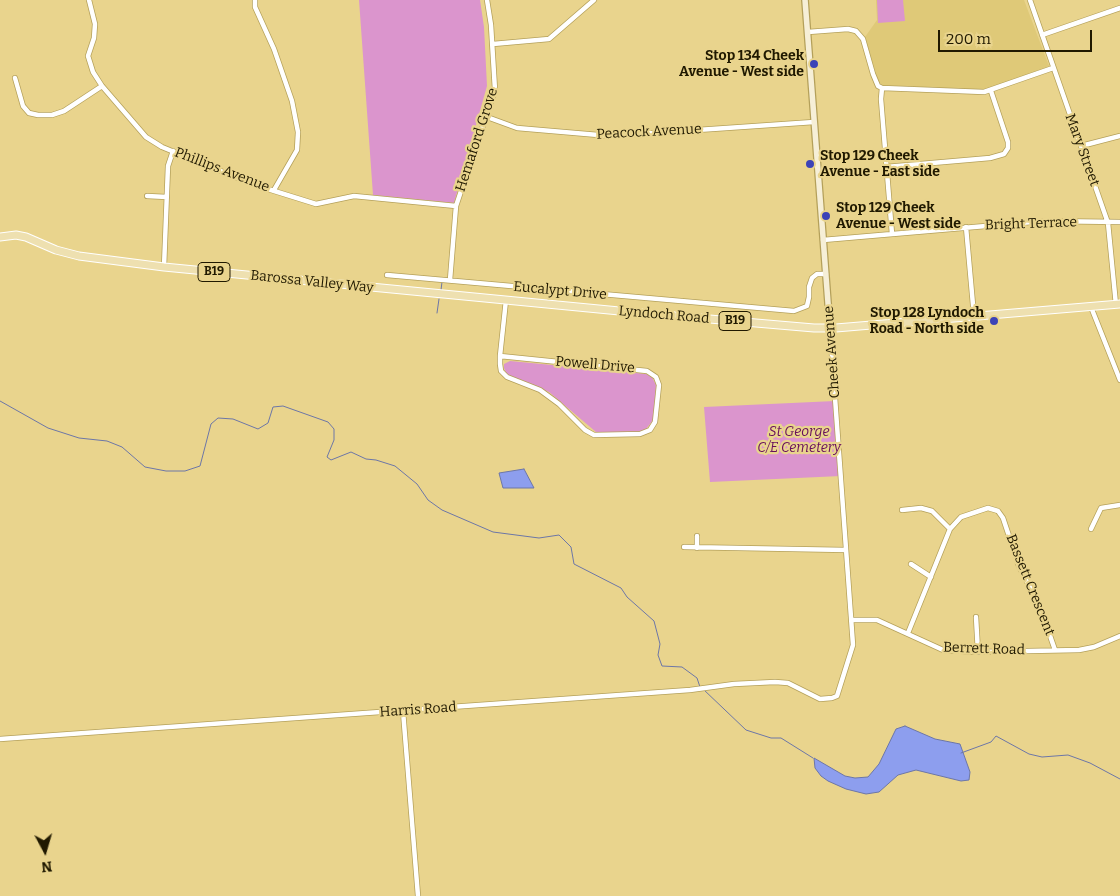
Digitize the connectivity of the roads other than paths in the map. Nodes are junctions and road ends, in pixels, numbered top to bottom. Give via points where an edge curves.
1 (89, 0) edge
2 (255, 0) edge
3 (487, 0) edge
4 (594, 0) edge
5 (805, 0) edge
6 (1030, 0) edge
7 (1120, 8) edge
8 (808, 32) junction
9 (1042, 34) junction
10 (493, 44) junction
11 (1053, 68) junction
12 (15, 78) dead end
13 (102, 86) junction
14 (882, 88) junction
15 (991, 91) junction
16 (487, 117) junction
17 (814, 122) junction
18 (1120, 136) edge
19 (1081, 146) junction
20 (173, 152) junction
21 (886, 168) junction
22 (274, 190) junction
23 (147, 196) dead end
24 (166, 197) junction
25 (456, 206) junction
26 (1108, 222) junction
27 (1120, 222) edge
28 (966, 227) junction
29 (892, 234) junction
30 (0, 237) edge
31 (823, 240) junction
32 (164, 266) junction
33 (826, 274) junction
34 (387, 275) dead end
35 (450, 280) junction
36 (448, 295) joint
37 (506, 300) junction
38 (1118, 304) edge
39 (1091, 306) junction
40 (974, 316) junction
41 (830, 328) junction
42 (500, 356) junction
43 (1120, 380) edge
44 (1120, 505) edge
45 (902, 510) dead end
46 (950, 528) junction
47 (1091, 529) dead end
48 (698, 536) dead end
49 (684, 547) dead end
50 (697, 548) junction
51 (846, 550) junction
52 (911, 564) dead end
53 (931, 577) junction
54 (976, 617) dead end
55 (852, 620) junction
56 (908, 633) junction
57 (1120, 636) edge
58 (1055, 650) junction
59 (978, 652) junction
60 (834, 697) joint
61 (403, 711) junction
62 (0, 739) edge
63 (418, 896) edge

1 - 13 street, Phillips Avenue via 94,13 95,33 88,56
2 - 22 street via 255,8 292,101 298,132 297,150
3 - 10 street, Hemaford Grove
4 - 10 street via 549,39
5 - 8 street, Cheek Avenue
6 - 9 street, Mary Street
7 - 9 street
8 - 14 street via 856,31 863,39 873,74
8 - 17 street, Cheek Avenue
9 - 11 street, Mary Street
10 - 16 street, Hemaford Grove via 495,85
11 - 15 street
11 - 19 street, Mary Street
12 - 13 street via 23,106 34,114 58,114
13 - 20 street, Phillips Avenue via 146,137
14 - 15 street
14 - 21 street
15 - 21 street via 1008,142 1004,154
16 - 17 street, Peacock Avenue via 517,128 610,136
16 - 25 street, Hemaford Grove
17 - 31 street, Cheek Avenue
18 - 19 street
19 - 26 street, Mary Street
20 - 22 street, Phillips Avenue
20 - 24 street via 168,166
21 - 29 street
22 - 25 street, Phillips Avenue via 316,204 348,196
23 - 24 street
24 - 32 street
25 - 35 street, Hemaford Grove
26 - 27 street, Bright Terrace
26 - 28 street, Bright Terrace via 1044,221
26 - 38 street, Mary Street
28 - 29 street, Bright Terrace
28 - 40 street
29 - 31 street, Bright Terrace
30 - 32 main road, Barossa Valley Way / B19 via 26,237 79,256
31 - 33 street, Cheek Avenue
32 - 36 main road, Barossa Valley Way / B19
33 - 35 street, Eucalypt Drive via 812,278 807,306 794,311
33 - 41 street, Cheek Avenue
34 - 35 street, Eucalypt Drive
36 - 37 main road, Lyndoch Road / B19
37 - 41 main road, Lyndoch Road / B19
37 - 42 street, Powell Drive
38 - 39 main road, Lyndoch Road / B19
39 - 40 main road, Lyndoch Road / B19
39 - 43 street
40 - 41 main road, Lyndoch Road / B19
41 - 51 street, Cheek Avenue
42 - 42 street, Powell Drive via 503,374 540,390 594,435 640,434 650,430 655,422 659,384 656,377 647,371
44 - 47 street via 1101,508
45 - 46 street via 921,508 932,511
46 - 53 street
46 - 58 street, Bassett Crescent via 961,517 984,508 992,508 1002,515 1019,566 1040,607
48 - 50 street
49 - 50 street
50 - 51 street
51 - 55 street, Cheek Avenue
52 - 53 street
53 - 56 street
54 - 59 street
55 - 56 street, Berrett Road via 877,620
55 - 60 street, Cheek Avenue via 853,645
56 - 59 street, Berrett Road via 943,650
57 - 58 street, Berrett Road via 1094,648
58 - 59 street, Berrett Road
60 - 61 street, Harris Road via 820,699 788,684 775,682
61 - 62 street, Harris Road
61 - 63 street

